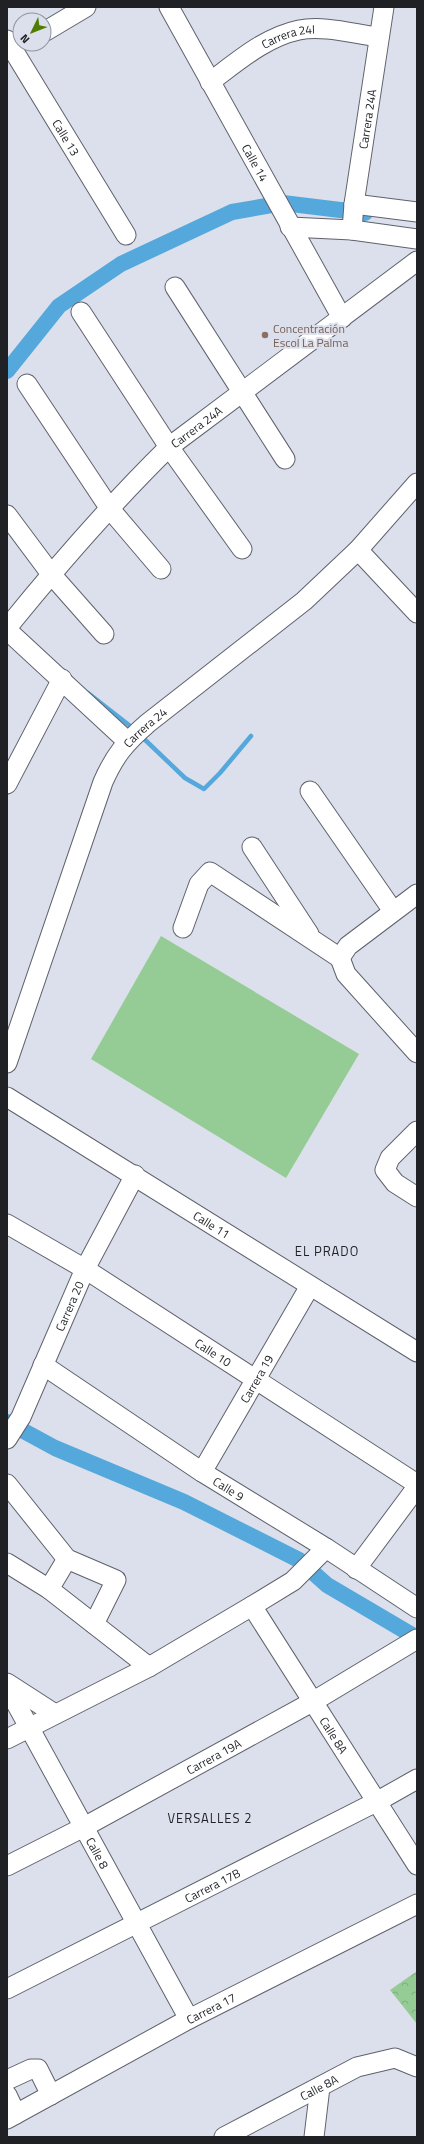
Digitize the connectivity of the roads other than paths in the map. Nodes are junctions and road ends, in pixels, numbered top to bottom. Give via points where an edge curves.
1 (86, 7) edge
2 (169, 7) edge
3 (384, 7) edge
4 (52, 27) edge
5 (379, 37) junction
6 (16, 52) edge
7 (210, 82) junction
8 (354, 204) junction
9 (417, 212) edge
10 (290, 227) junction
11 (352, 230) junction
12 (126, 235) dead end
13 (417, 239) edge
14 (417, 261) edge
15 (175, 287) dead end
16 (81, 312) dead end
17 (342, 318) junction
18 (27, 384) dead end
19 (242, 394) junction
20 (169, 447) junction
21 (285, 459) dead end
22 (417, 483) edge
23 (110, 509) junction
24 (7, 515) edge
25 (242, 549) dead end
26 (358, 550) junction
27 (161, 569) dead end
28 (51, 574) junction
29 (417, 613) edge
30 (7, 629) edge
31 (104, 634) dead end
32 (62, 679) junction
33 (130, 738) junction
34 (7, 784) edge
35 (310, 790) dead end
36 (252, 847) dead end
37 (417, 894) edge
38 (393, 911) junction
39 (184, 928) dead end
40 (313, 940) junction
41 (340, 958) junction
42 (417, 1052) edge
43 (7, 1063) edge
44 (7, 1097) edge
45 (417, 1131) edge
46 (135, 1176) junction
47 (417, 1197) edge
48 (7, 1224) edge
49 (84, 1269) junction
50 (310, 1286) junction
51 (417, 1352) edge
52 (43, 1365) junction
53 (254, 1380) junction
54 (13, 1429) edge
55 (202, 1472) junction
56 (7, 1484) edge
57 (417, 1486) edge
58 (326, 1548) junction
59 (67, 1559) junction
60 (7, 1563) edge
61 (356, 1569) junction
62 (49, 1589) junction
63 (252, 1606) junction
64 (417, 1608) edge
65 (94, 1624) junction
66 (412, 1643) edge
67 (150, 1667) junction
68 (7, 1683) edge
69 (7, 1686) edge
70 (314, 1701) junction
71 (55, 1714) junction
72 (30, 1728) junction
73 (7, 1739) edge
74 (417, 1779) edge
75 (378, 1801) junction
76 (84, 1827) junction
77 (417, 1865) edge
78 (7, 1866) edge
79 (417, 1904) edge
80 (137, 1924) junction
81 (7, 1989) edge
82 (189, 2019) junction
83 (417, 2067) edge
84 (7, 2080) edge
85 (320, 2087) junction
86 (7, 2095) edge
87 (51, 2095) junction
88 (11, 2117) edge
89 (224, 2137) edge
90 (314, 2137) edge

1 - 4 street
2 - 7 street, Calle 14
3 - 5 street, Carrera 24A
5 - 7 street, Carrera 24I via 301,30 274,39 251,52
5 - 8 street, Carrera 24A
6 - 12 street, Calle 13
7 - 10 street, Calle 14
8 - 9 street
8 - 11 street, Carrera 24A
10 - 11 street
10 - 17 street, Calle 14
11 - 13 street
14 - 17 street, Carrera 24A
15 - 19 street
16 - 20 street
17 - 19 street, Carrera 24A
18 - 23 street
19 - 20 street, Carrera 24A
19 - 21 street
20 - 23 street, Carrera 24A
20 - 25 street
22 - 26 street, Carrera 24
23 - 27 street
23 - 28 street, Carrera 24A
24 - 28 street
26 - 29 street
26 - 33 street, Carrera 24 via 304,601
28 - 30 street, Carrera 24A
28 - 31 street
30 - 32 street
32 - 33 street
32 - 34 street
33 - 43 street, Carrera 24 via 118,753 103,782
35 - 38 street
36 - 40 street
37 - 38 street
38 - 41 street via 348,946
39 - 40 street via 199,884 210,872
40 - 41 street
41 - 42 street via 346,974
44 - 46 street, Calle 11
45 - 47 street via 390,1158 385,1170 395,1183
46 - 49 street, Carrera 20
46 - 50 street, Calle 11
48 - 49 street, Calle 10
49 - 52 street, Carrera 20
49 - 53 street, Calle 10
50 - 51 street, Calle 11
50 - 53 street, Carrera 19
52 - 54 street, Carrera 20
52 - 55 street, Calle 9
53 - 55 street, Carrera 19
53 - 57 street, Calle 10
55 - 58 street, Calle 9
56 - 59 street
57 - 61 street
58 - 61 street, Calle 9
58 - 63 street via 293,1581
59 - 62 street
59 - 65 street via 116,1580
60 - 62 street
61 - 64 street, Calle 9
62 - 65 street
63 - 67 street
63 - 70 street, Calle 8A
65 - 67 street
66 - 70 street, Carrera 19A
67 - 71 street
68 - 71 street
69 - 72 street, Calle 8
70 - 75 street, Calle 8A
70 - 76 street, Carrera 19A
71 - 72 street
72 - 73 street
72 - 76 street, Calle 8
74 - 75 street, Carrera 17B
75 - 77 street, Calle 8A
75 - 80 street, Carrera 17B
76 - 78 street, Carrera 19A
76 - 80 street, Calle 8
79 - 82 street, Carrera 17
80 - 81 street, Carrera 17B
80 - 82 street, Calle 8
82 - 87 street, Carrera 17
83 - 85 street, Calle 8A via 395,2058 357,2067
84 - 87 street via 31,2069 38,2069
85 - 89 street, Calle 8A
85 - 90 street
86 - 88 street
87 - 88 street, Carrera 17

